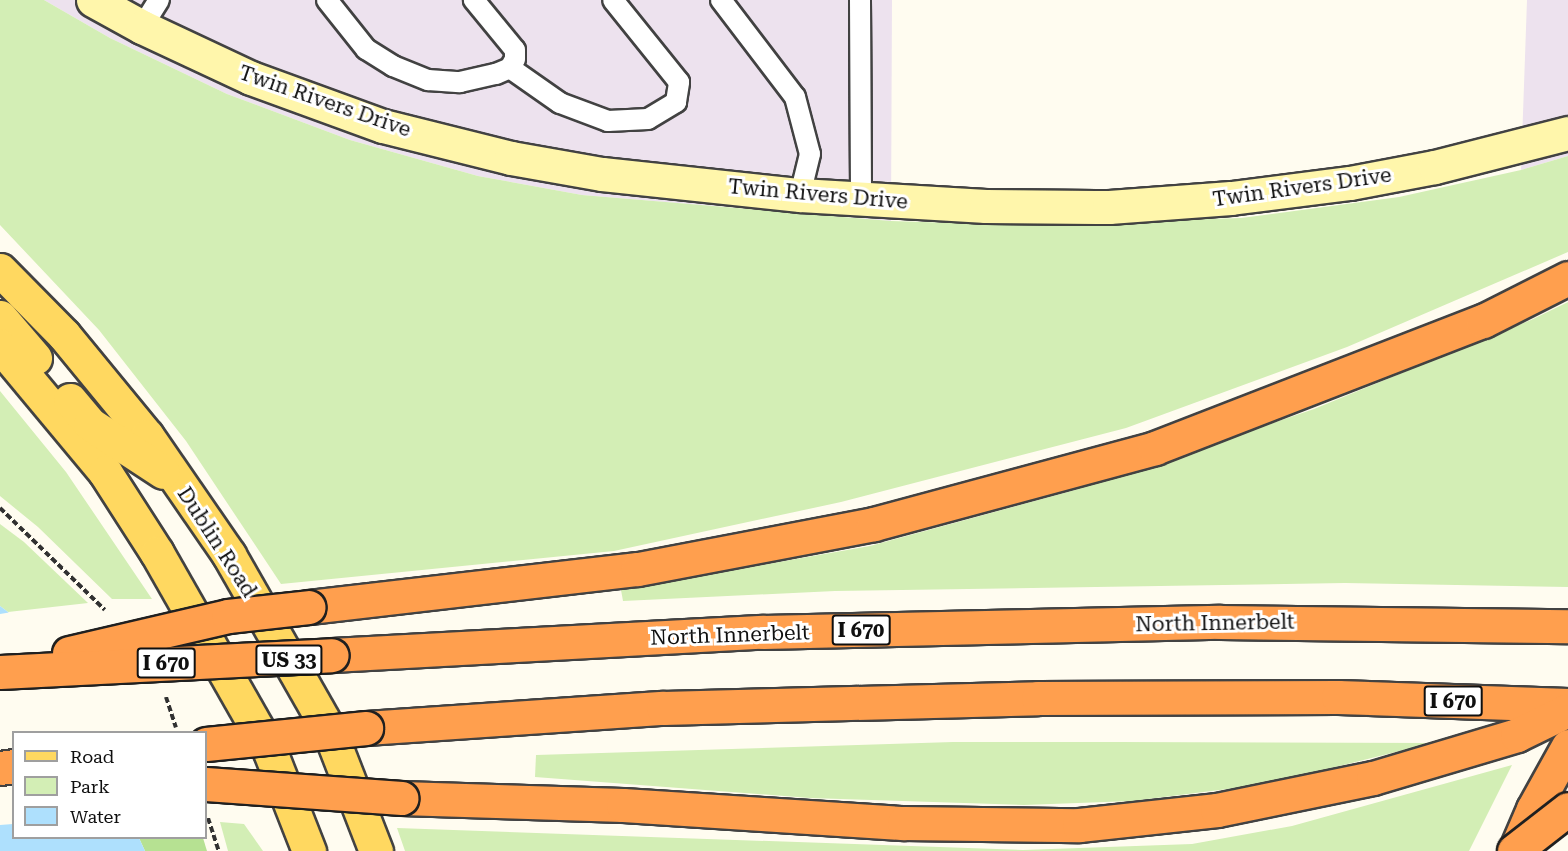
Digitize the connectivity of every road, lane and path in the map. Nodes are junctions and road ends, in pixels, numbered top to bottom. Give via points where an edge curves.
1 (93, 0) edge
2 (327, 0) edge
3 (474, 0) edge
4 (613, 0) edge
5 (721, 0) edge
6 (860, 0) edge
7 (150, 13) edge
8 (510, 68) junction
9 (1568, 133) edge
10 (800, 195) junction
11 (861, 200) junction
12 (0, 270) edge
13 (1568, 278) edge
14 (0, 316) edge
15 (0, 346) edge
16 (178, 482) junction
17 (1568, 626) edge
18 (0, 671) edge
19 (1568, 705) edge
20 (1568, 710) edge
21 (207, 744) edge
22 (1568, 746) edge
23 (207, 784) edge
24 (1568, 809) edge
25 (207, 814) edge
26 (219, 851) edge
27 (309, 851) edge
28 (376, 851) edge
29 (1514, 851) edge

1 - 7 main road, Twin Rivers Drive
2 - 8 lane via 366,49 393,66 428,80 460,82
3 - 8 lane via 515,50
4 - 8 lane via 679,82 676,102 648,119 608,121 560,103
5 - 10 lane via 795,97 810,154
6 - 11 lane
7 - 10 main road, Twin Rivers Drive via 251,78 383,126 511,158 602,174
9 - 11 main road, Twin Rivers Drive via 1424,169 1231,198 1109,207
10 - 11 main road, Twin Rivers Drive
12 - 16 main road, Dublin Road / US 33 via 64,335 147,436
13 - 18 highway, bridge via 1483,321 1155,448 874,524 638,569 228,616
14 - 16 main road via 90,424
15 - 27 main road, US 33 via 105,472 157,553 269,748
16 - 28 main road, Dublin Road / US 33 via 229,555 329,730
17 - 18 highway, North Innerbelt / I 670, bridge via 1221,622 763,632
19 - 21 highway, I 670, bridge via 1338,698 1038,698 663,708 366,728
20 - 23 highway, bridge via 1517,735 1373,778 1217,810 1079,825 904,823 623,805 401,798
22 - 29 highway
24 - 29 highway, bridge
25 - 26 path

